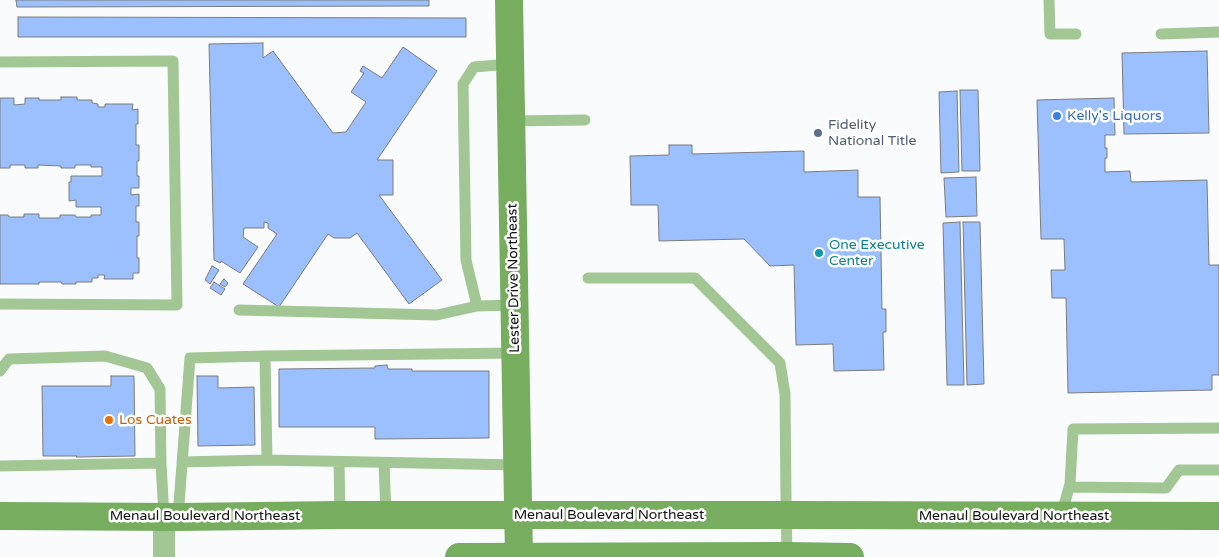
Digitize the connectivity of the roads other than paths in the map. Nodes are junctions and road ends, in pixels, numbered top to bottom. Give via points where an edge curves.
1 (509, 0) edge
2 (1049, 0) edge
3 (1219, 32) edge
4 (1076, 34) dead end
5 (1161, 34) dead end
6 (0, 62) edge
7 (510, 64) junction
8 (584, 120) dead end
9 (511, 121) junction
10 (588, 278) dead end
11 (0, 304) edge
12 (515, 305) junction
13 (477, 306) junction
14 (239, 310) dead end
15 (516, 354) junction
16 (265, 356) junction
17 (0, 371) edge
18 (1219, 428) edge
19 (267, 460) junction
20 (182, 462) junction
21 (339, 462) junction
22 (162, 463) junction
23 (384, 463) junction
24 (518, 465) junction
25 (0, 466) edge
26 (1219, 470) edge
27 (1069, 487) junction
28 (519, 515) junction
29 (786, 515) junction
30 (0, 516) edge
31 (340, 516) junction
32 (386, 516) junction
33 (1061, 516) junction
34 (1219, 516) edge
35 (171, 517) junction
36 (787, 556) edge
37 (164, 557) edge
38 (459, 557) edge
39 (519, 557) edge
40 (850, 557) edge

1 - 7 main road, Lester Drive Northeast
2 - 4 lane via 1050,34
3 - 5 lane
6 - 11 lane via 173,61 177,305
7 - 9 main road, Lester Drive Northeast
7 - 13 lane via 474,67 463,84 466,260
8 - 9 lane
9 - 12 main road, Lester Drive Northeast
10 - 29 lane via 695,278 780,363 785,394
12 - 13 lane
12 - 15 main road, Lester Drive Northeast
13 - 14 lane via 437,316
15 - 16 lane
15 - 24 main road, Lester Drive Northeast
16 - 19 lane
16 - 20 lane via 190,358
17 - 22 lane via 9,359 106,356 148,368 160,389
18 - 27 lane via 1072,429
19 - 20 lane
19 - 21 lane
20 - 35 lane
21 - 23 lane
21 - 31 lane
22 - 25 lane
22 - 35 lane
23 - 24 lane
23 - 32 lane
24 - 28 main road, Lester Drive Northeast
26 - 27 lane via 1179,470 1166,488
27 - 33 lane
28 - 29 main road, Menaul Boulevard Northeast
28 - 32 main road, Menaul Boulevard Northeast
28 - 39 main road, Lester Drive Northeast
29 - 33 main road, Menaul Boulevard Northeast
29 - 36 lane
30 - 35 main road, Menaul Boulevard Northeast
31 - 32 main road, Menaul Boulevard Northeast
31 - 35 main road, Menaul Boulevard Northeast
33 - 34 main road, Menaul Boulevard Northeast
35 - 37 street
36 - 39 main road
36 - 40 main road
38 - 39 main road

